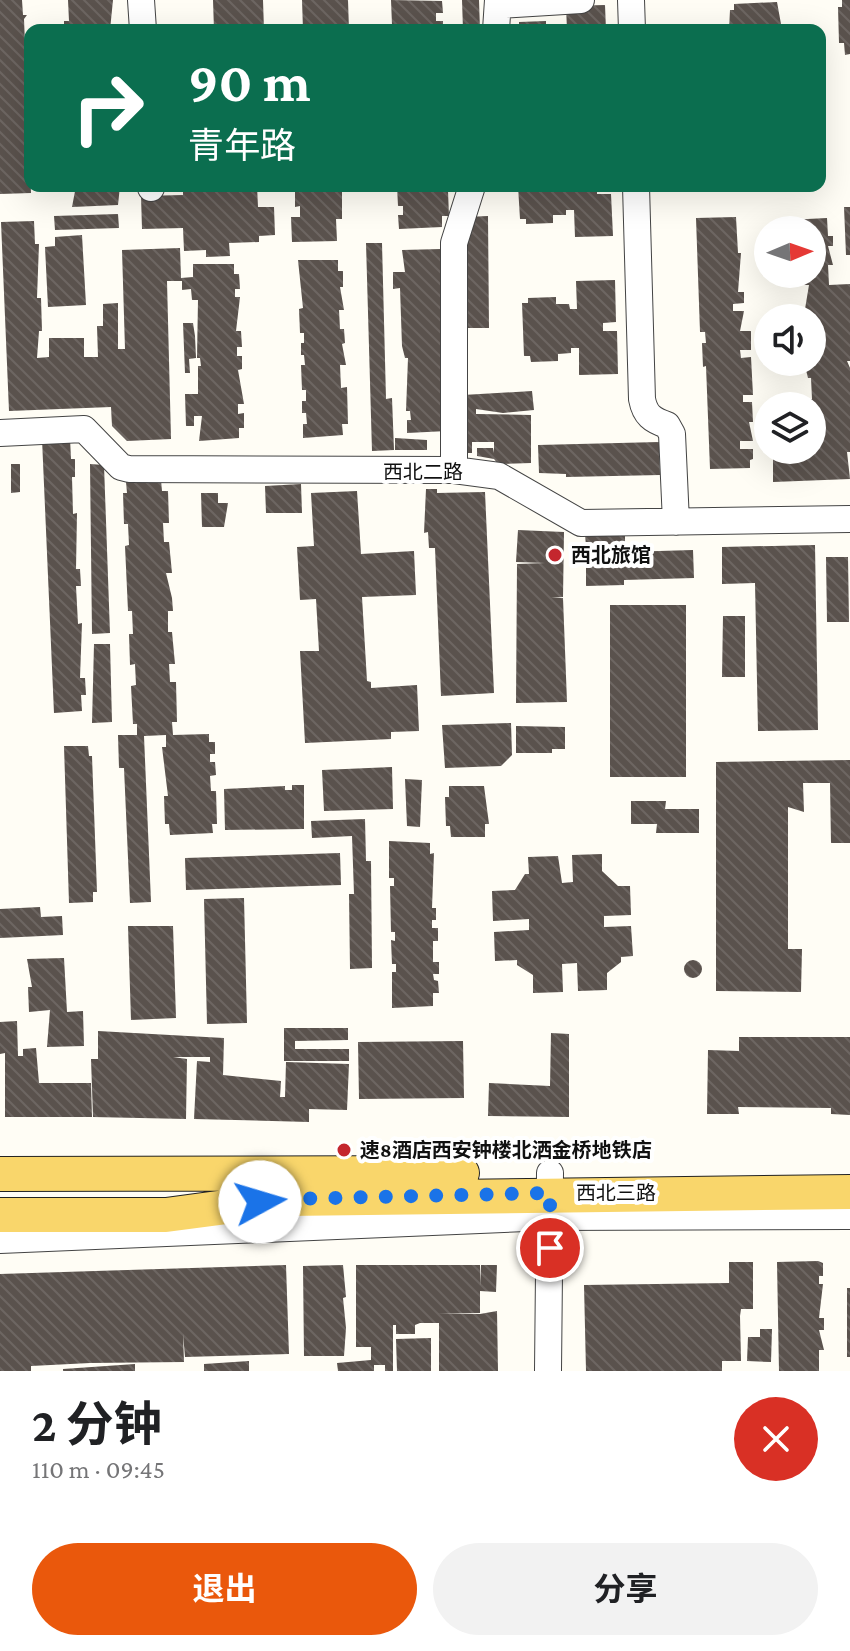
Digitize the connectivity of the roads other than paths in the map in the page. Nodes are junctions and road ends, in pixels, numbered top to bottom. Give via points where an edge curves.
1 (141, 0) edge
2 (581, 0) edge
3 (631, 0) edge
4 (497, 12) edge
5 (143, 24) edge
6 (632, 24) edge
7 (470, 192) edge
8 (636, 192) edge
9 (0, 433) edge
10 (454, 470) junction
11 (850, 519) edge
12 (676, 522) junction
13 (850, 1170) edge
14 (0, 1174) edge
15 (850, 1192) edge
16 (550, 1195) junction
17 (0, 1215) edge
18 (850, 1216) edge
19 (0, 1240) edge
20 (548, 1371) edge

1 - 5 street
2 - 4 street
3 - 6 street
7 - 10 street via 454,243
8 - 12 street via 642,399 645,412 672,434
9 - 10 street, 西北二路 via 84,429 129,469
10 - 12 street, 西北二路 via 499,476 581,523
11 - 12 street, 西北二路
13 - 16 main road, 西北三路
14 - 16 main road, 西北三路
15 - 16 main road, 西北三路
16 - 17 main road, 西北三路 via 286,1199 166,1215
16 - 18 street
16 - 19 street
16 - 20 street

